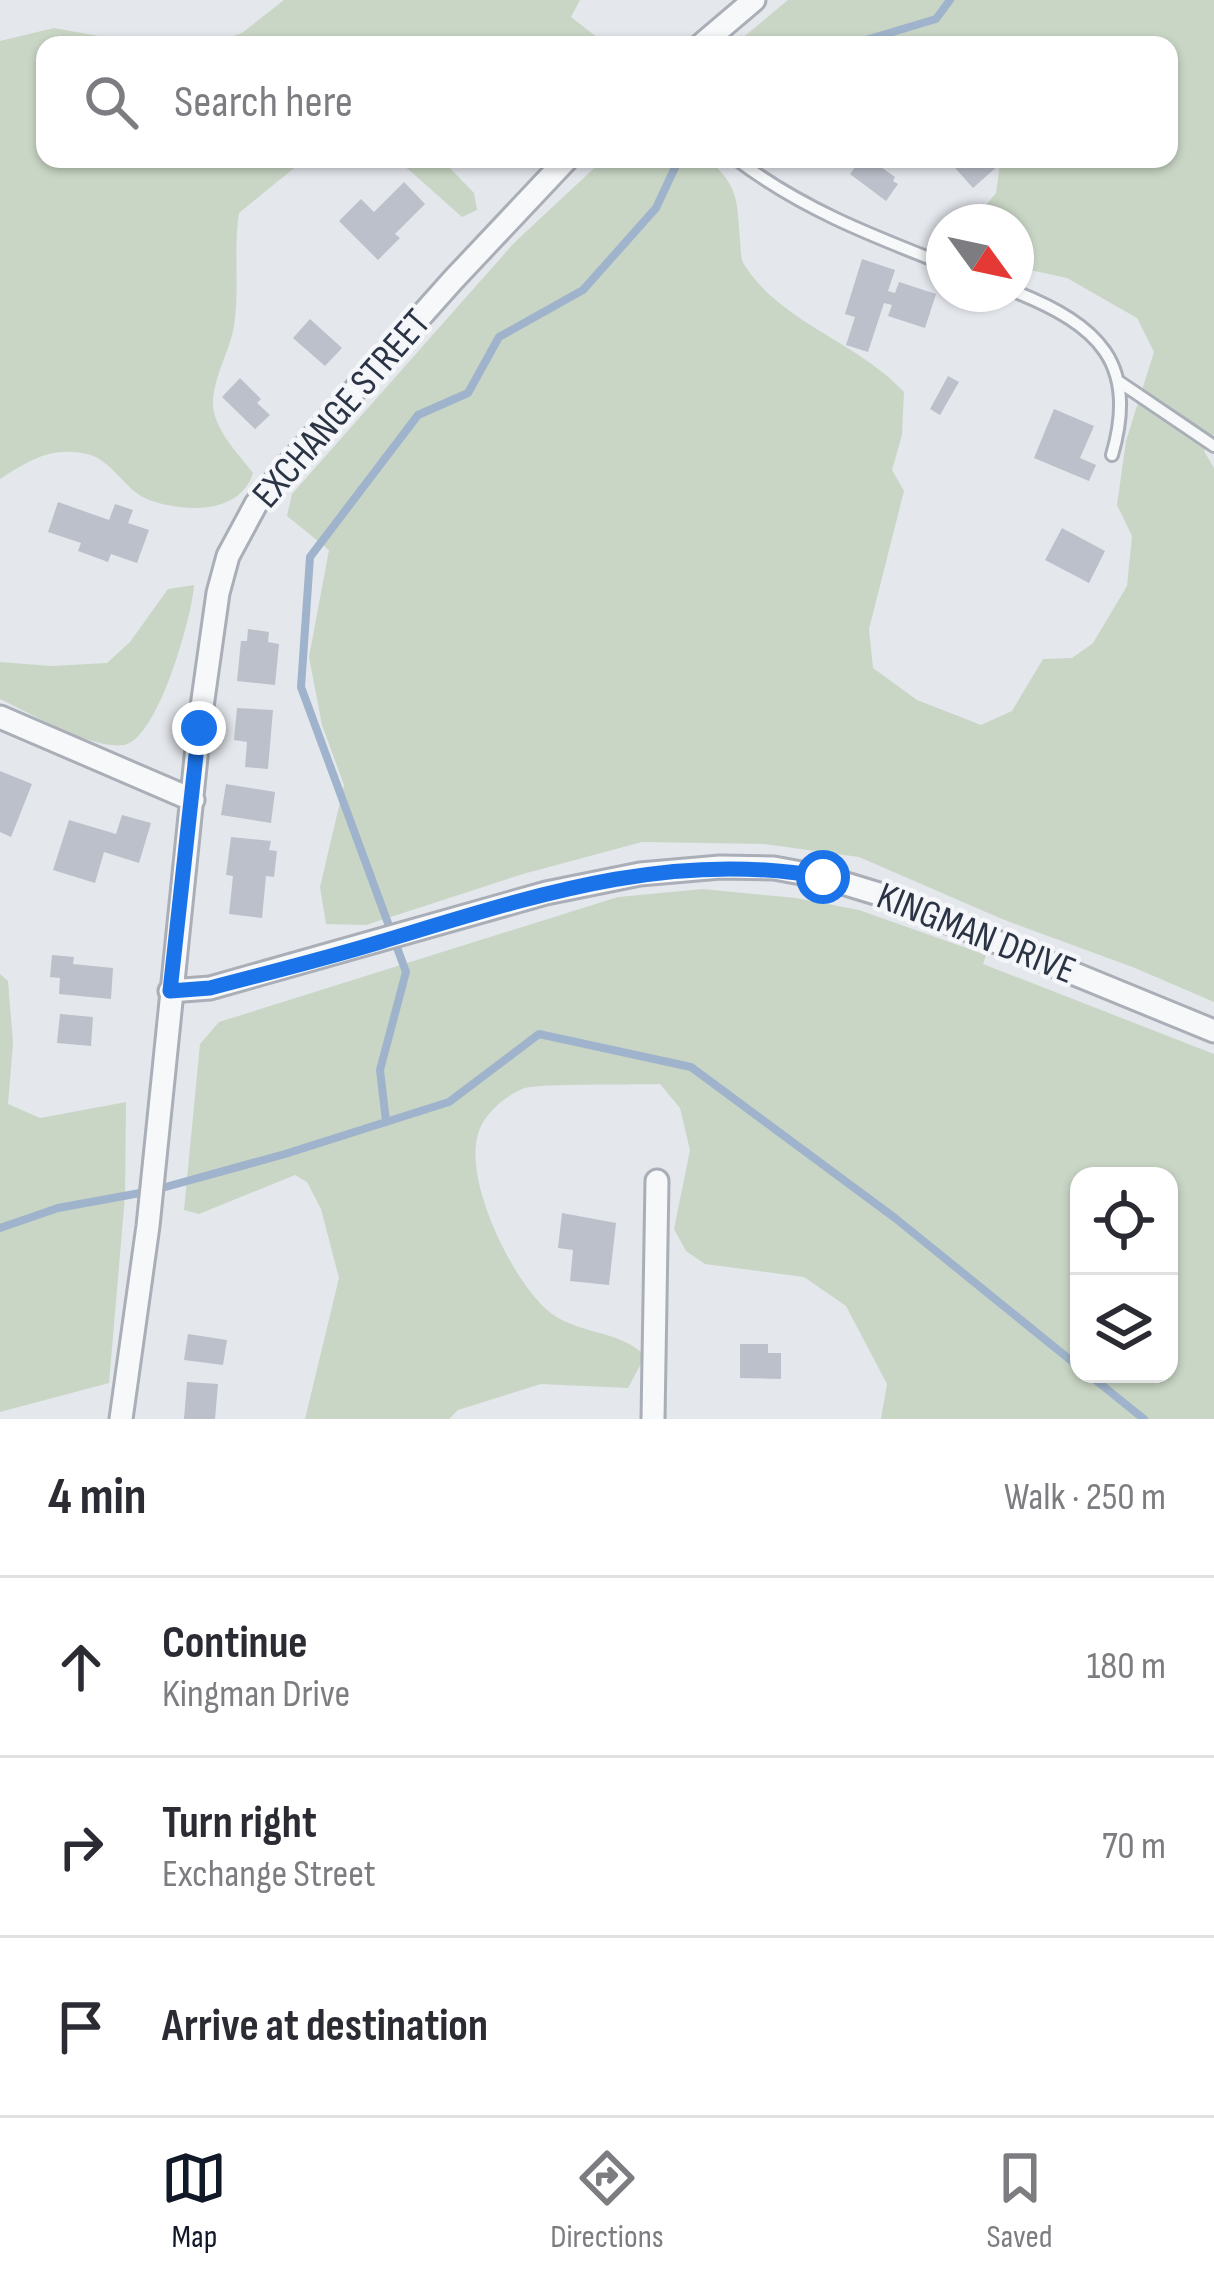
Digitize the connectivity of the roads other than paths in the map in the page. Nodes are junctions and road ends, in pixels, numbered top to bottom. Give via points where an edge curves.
1 (754, 0) edge
2 (712, 36) edge
3 (559, 168) edge
4 (748, 168) edge
5 (926, 257) edge
6 (1034, 300) edge
7 (1118, 381) junction
8 (1214, 446) edge
9 (1112, 455) dead end
10 (0, 717) edge
11 (193, 800) junction
12 (170, 991) junction
13 (1214, 1031) edge
14 (657, 1181) dead end
15 (121, 1419) edge
16 (653, 1419) edge

1 - 2 street
3 - 11 street, EXCHANGE STREET via 256,504 218,593
4 - 5 lane via 847,226
6 - 7 lane via 1101,342
7 - 8 lane
7 - 9 lane
10 - 11 street
11 - 12 street, EXCHANGE STREET
12 - 13 street, KINGMAN DRIVE via 210,988 546,893 640,874 774,868 882,895
12 - 15 street, EXCHANGE STREET
14 - 16 street

